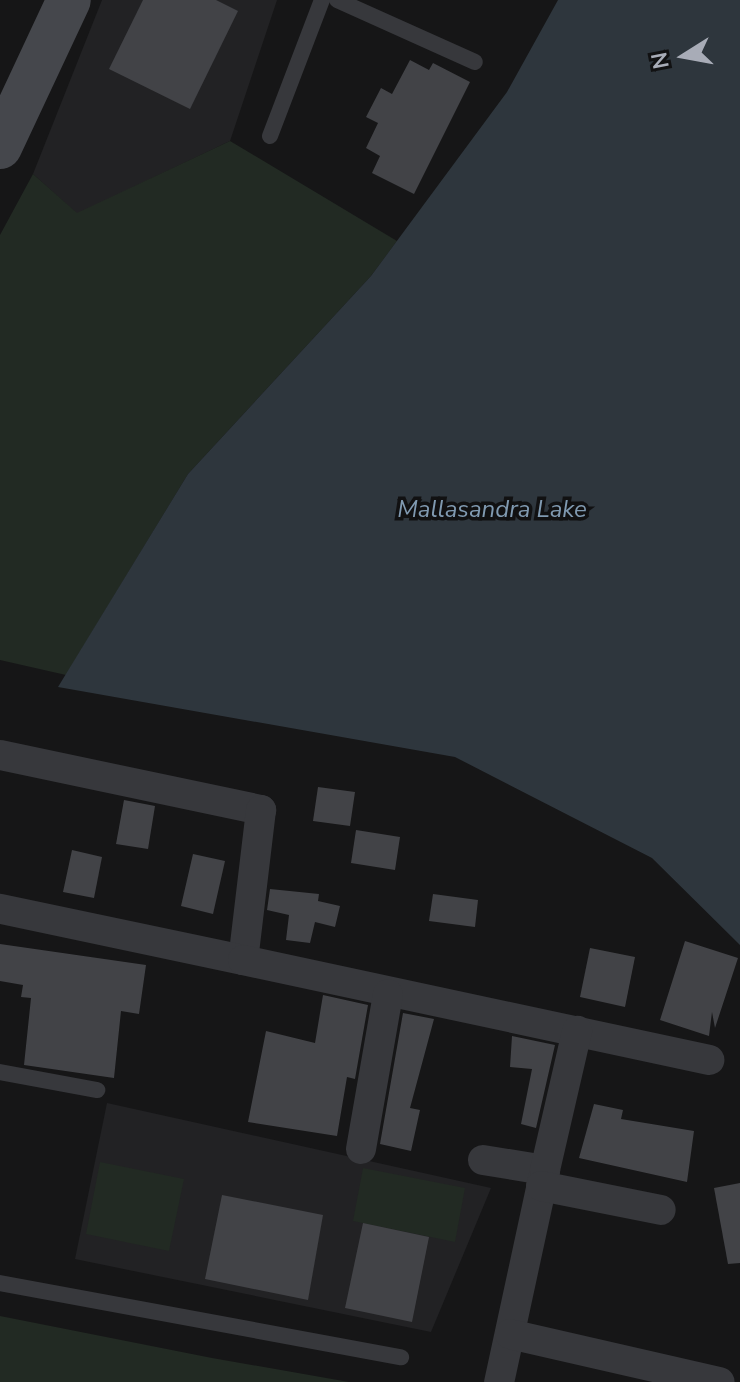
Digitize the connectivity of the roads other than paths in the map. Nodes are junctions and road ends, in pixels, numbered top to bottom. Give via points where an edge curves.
1 (69, 0) edge
2 (322, 0) edge
3 (337, 0) edge
4 (475, 62) dead end
5 (270, 136) dead end
6 (0, 147) edge
7 (0, 755) edge
8 (0, 909) edge
9 (243, 960) junction
10 (388, 994) junction
11 (577, 1031) junction
12 (709, 1060) dead end
13 (0, 1072) edge
14 (97, 1090) dead end
15 (361, 1149) dead end
16 (483, 1160) dead end
17 (543, 1178) junction
18 (661, 1210) dead end
19 (0, 1283) edge
20 (510, 1334) junction
21 (401, 1357) dead end
22 (499, 1382) edge
23 (720, 1382) edge

1 - 6 street
2 - 5 lane
3 - 4 lane
7 - 9 street via 261,810
8 - 9 street
9 - 10 street
10 - 11 street
10 - 15 street
11 - 12 street
11 - 17 street
13 - 14 lane
16 - 17 street
17 - 18 street
17 - 20 street
19 - 21 lane
20 - 22 street
20 - 23 street

